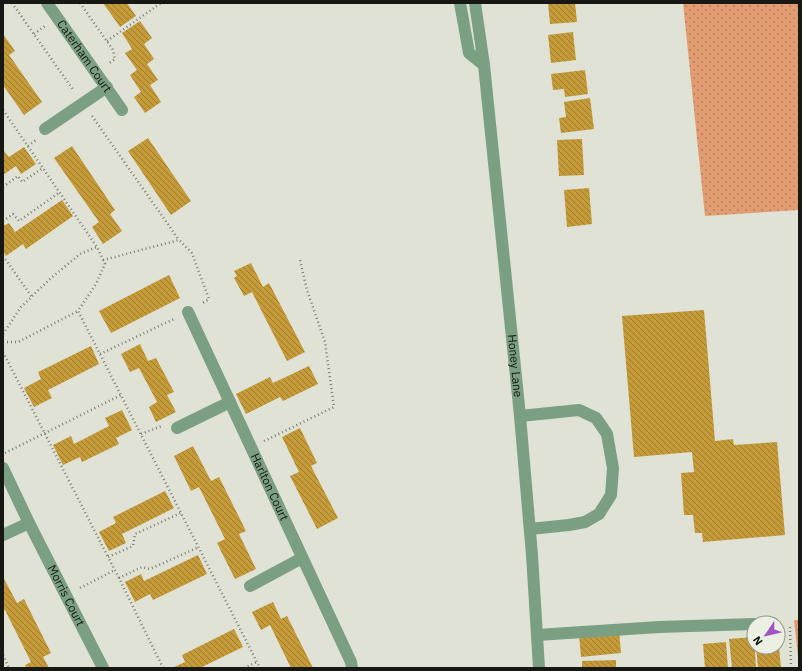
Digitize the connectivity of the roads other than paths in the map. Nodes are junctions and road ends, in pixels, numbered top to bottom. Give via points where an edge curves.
1 (46, 3) edge
2 (460, 3) edge
3 (475, 3) edge
4 (484, 65) junction
5 (107, 87) junction
6 (122, 110) dead end
7 (45, 129) dead end
8 (188, 312) road end
9 (230, 402) junction
10 (520, 416) junction
11 (177, 428) road end
12 (3, 468) edge
13 (29, 523) junction
14 (530, 530) junction
15 (3, 535) edge
16 (302, 558) junction
17 (250, 586) dead end
18 (746, 624) edge
19 (537, 635) junction
20 (352, 665) edge
21 (103, 668) edge
22 (539, 668) edge

1 - 5 street, Caterham Court
2 - 4 street via 469,53
3 - 4 street, Honey Lane
4 - 10 street, Honey Lane
5 - 6 street, Caterham Court
5 - 7 street
8 - 9 street, Harlton Court
9 - 11 street
9 - 16 street, Harlton Court
10 - 14 street, Honey Lane
10 - 14 street via 579,410 596,418 607,434 612,468 611,495 599,514 585,522
12 - 13 street, Morris Court
13 - 15 street
13 - 21 street, Morris Court
14 - 19 street, Honey Lane
16 - 17 street
16 - 20 street, Harlton Court
18 - 19 street
19 - 22 street, Honey Lane

